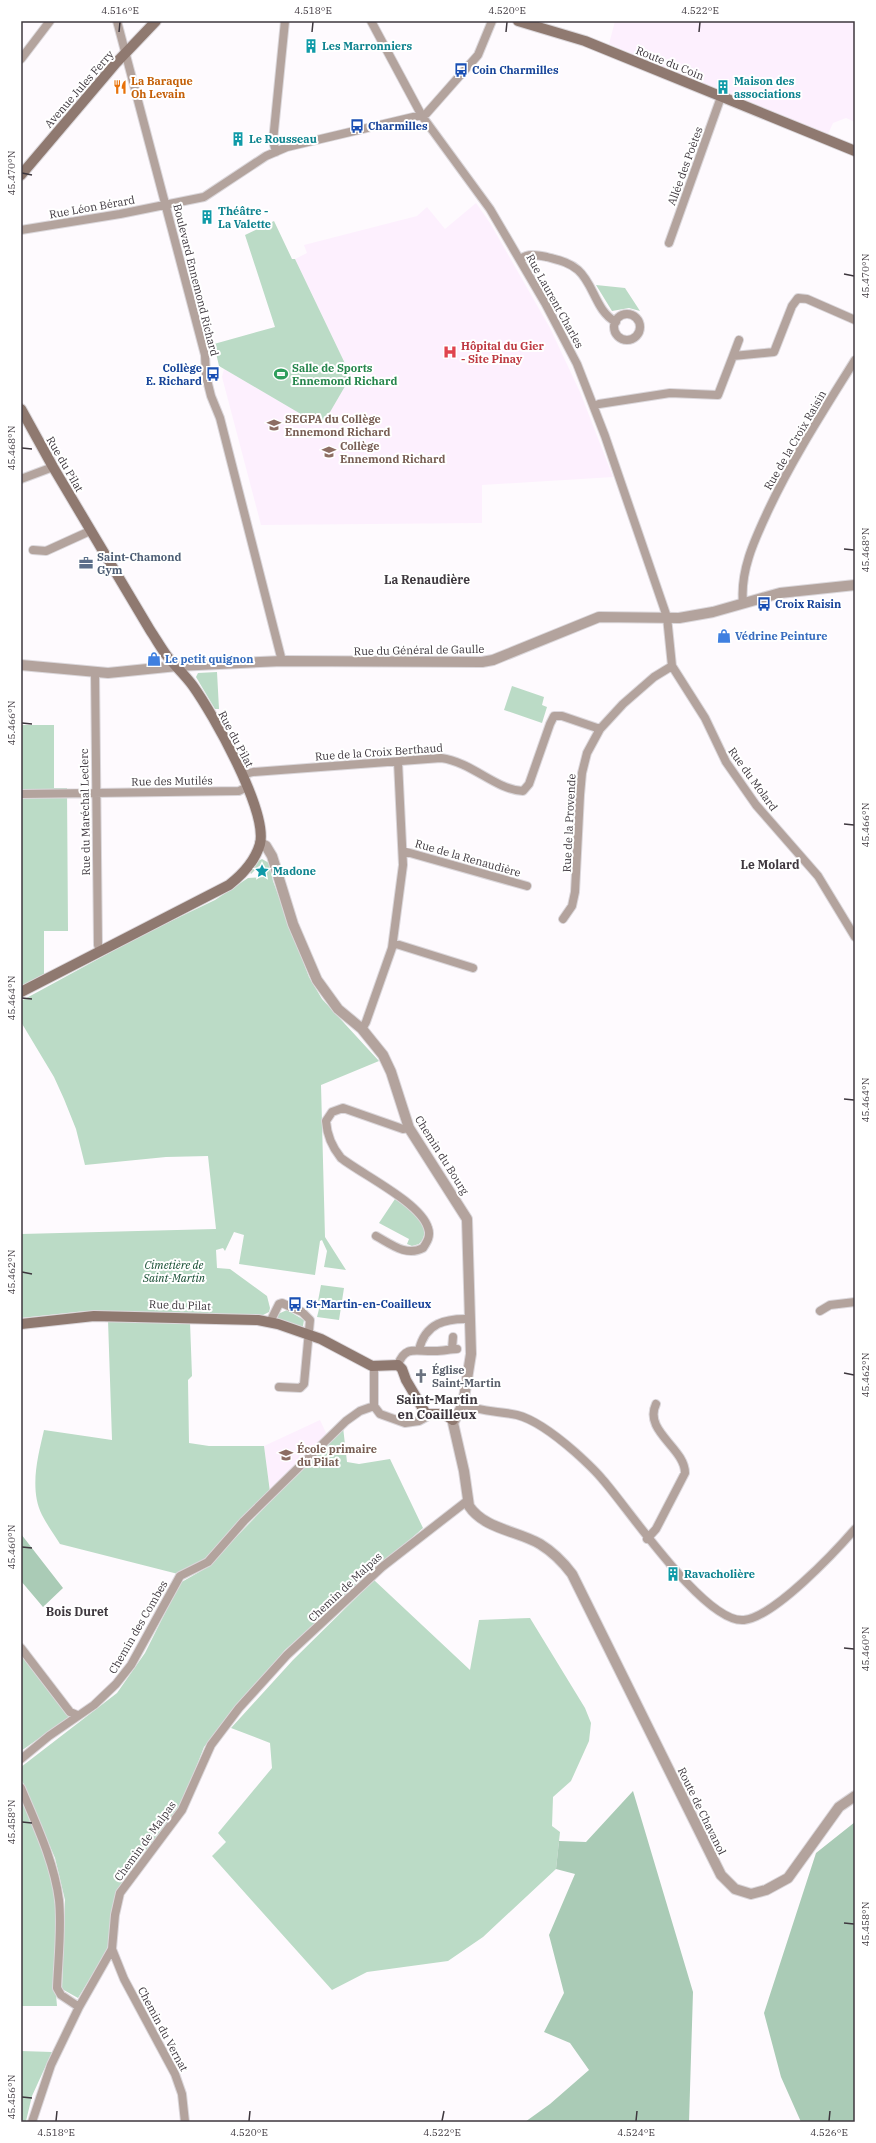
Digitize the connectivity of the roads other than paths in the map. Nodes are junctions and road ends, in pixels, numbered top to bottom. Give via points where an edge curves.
1 (50, 21) edge
2 (117, 21) edge
3 (156, 21) edge
4 (285, 21) edge
5 (371, 21) edge
6 (492, 21) edge
7 (518, 21) edge
8 (127, 53) junction
9 (21, 59) edge
10 (721, 97) junction
11 (422, 116) junction
12 (855, 151) edge
13 (276, 152) junction
14 (21, 174) edge
15 (166, 205) junction
16 (21, 230) edge
17 (669, 243) dead end
18 (520, 258) junction
19 (855, 320) edge
20 (616, 322) dead end
21 (739, 340) dead end
22 (733, 356) junction
23 (855, 360) edge
24 (599, 404) dead end
25 (21, 409) edge
26 (53, 467) junction
27 (21, 479) edge
28 (90, 531) junction
29 (33, 550) dead end
30 (855, 586) edge
31 (743, 602) junction
32 (667, 617) junction
33 (282, 661) junction
34 (21, 665) edge
35 (177, 666) junction
36 (672, 666) junction
37 (95, 672) junction
38 (600, 729) junction
39 (398, 762) junction
40 (242, 775) junction
41 (248, 787) junction
42 (96, 793) junction
43 (21, 794) edge
44 (260, 843) junction
45 (403, 851) junction
46 (527, 886) dead end
47 (563, 919) dead end
48 (855, 937) edge
49 (393, 943) junction
50 (100, 952) junction
51 (473, 968) dead end
52 (21, 992) edge
53 (362, 1029) junction
54 (409, 1128) junction
55 (376, 1236) dead end
56 (855, 1302) edge
57 (820, 1311) dead end
58 (470, 1319) junction
59 (270, 1322) junction
60 (21, 1324) edge
61 (308, 1334) junction
62 (453, 1337) dead end
63 (418, 1350) junction
64 (398, 1365) junction
65 (374, 1367) junction
66 (279, 1387) dead end
67 (463, 1404) junction
68 (656, 1404) dead end
69 (374, 1406) junction
70 (430, 1415) junction
71 (453, 1420) junction
72 (467, 1501) junction
73 (855, 1529) edge
74 (647, 1538) junction
75 (21, 1648) edge
76 (77, 1715) junction
77 (21, 1759) edge
78 (21, 1788) edge
79 (855, 1796) edge
80 (112, 1949) junction
81 (79, 2007) junction
82 (32, 2122) edge
83 (185, 2122) edge

1 - 9 street
2 - 8 street, Boulevard Ennemond Richard
3 - 8 main road, Avenue Jules Ferry
4 - 13 street via 273,141
5 - 11 street, Rue Laurent Charles
6 - 11 street via 478,55 434,108
7 - 10 main road, Route du Coin via 585,41
8 - 14 main road, Avenue Jules Ferry
8 - 15 street, Boulevard Ennemond Richard
10 - 12 main road, Route du Coin
10 - 17 street, Allée des Poètes
11 - 13 street, Rue Léon Bérard via 294,145
11 - 18 street, Rue Laurent Charles via 484,200
13 - 15 street, Rue Léon Bérard via 249,166 211,193
15 - 16 street, Rue Léon Bérard
15 - 33 street, Boulevard Ennemond Richard via 205,355 206,376 212,403 220,418
18 - 20 street via 536,255 561,260 573,266 584,276 607,316
18 - 32 street, Rue Laurent Charles via 566,341 592,400
19 - 22 street via 807,299 798,298 792,306 774,352
21 - 22 street
22 - 24 street via 718,396 670,393
23 - 31 street, Rue de la Croix Raisin via 788,471 756,538 744,580
25 - 26 main road, Rue du Pilat
26 - 27 street
26 - 28 main road, Rue du Pilat
28 - 29 street via 46,551
28 - 35 main road, Rue du Pilat via 166,655
30 - 31 street, Rue du Général de Gaulle via 780,593
31 - 32 street, Rue du Général de Gaulle via 696,615
32 - 33 street, Rue du Général de Gaulle via 599,617 493,660 482,662
32 - 36 street, Rue du Molard
33 - 35 street, Rue du Général de Gaulle
34 - 37 street, Rue du Général de Gaulle
35 - 37 street, Rue du Général de Gaulle
35 - 40 main road, Rue du Pilat via 201,698
36 - 38 street, Rue de la Provende via 641,687
36 - 48 street, Rue du Molard via 704,718 726,762 756,805 818,876
37 - 42 street, Rue du Maréchal Leclerc
38 - 39 street, Rue de la Croix Berthaud via 562,716 554,716 529,784 523,791 507,788 478,771 449,759
38 - 47 street, Rue de la Provende via 584,761 575,892 572,906
39 - 40 street, Rue de la Croix Berthaud via 253,772
39 - 45 street, Rue de la Renaudière
40 - 41 main road, Rue du Pilat
41 - 42 street, Rue des Mutilés via 239,791
41 - 44 main road, Rue du Pilat via 259,820
42 - 43 street, Rue des Mutilés
42 - 50 street, Rue du Maréchal Leclerc
44 - 50 main road via 245,870 229,885
44 - 53 street, Chemin du Bourg via 266,846 272,856 293,924 317,980 338,1009
45 - 46 street, Rue de la Renaudière
45 - 49 street, Rue de la Renaudière
49 - 51 street
49 - 53 street, Rue de la Renaudière via 390,958
50 - 52 main road
53 - 54 street, Chemin du Bourg via 383,1055 392,1072
54 - 55 street via 404,1129 343,1108 332,1112 326,1122 333,1149 341,1158 411,1206 426,1221 429,1230 429,1237 423,1248 411,1252
54 - 58 street, Chemin du Bourg via 467,1219
56 - 57 street via 830,1306
58 - 63 street via 439,1322 431,1328
58 - 67 street, Chemin du Bourg via 472,1354
59 - 60 main road, Rue du Pilat via 222,1318 94,1316
59 - 61 main road, Rue du Pilat
59 - 61 street via 276,1306 286,1304 308,1316 311,1324
61 - 65 main road, Rue du Pilat via 335,1345
61 - 66 street via 304,1384 300,1388
62 - 63 street via 455,1349
63 - 64 street via 405,1354
64 - 65 main road
64 - 70 main road via 420,1407
65 - 69 street
67 - 71 street, Chemin du Bourg
67 - 74 street via 519,1416 561,1440 604,1481
68 - 74 street via 653,1419 683,1464 685,1474 656,1529
69 - 70 street via 380,1414 400,1422 419,1421
69 - 76 street, Chemin des Combes via 360,1411 346,1421 244,1521 208,1562 180,1576 122,1677 108,1693
70 - 71 main road via 444,1414
71 - 72 street via 464,1471
72 - 79 street, Route de Chavanol via 471,1509 482,1519 530,1539 550,1551 564,1564 581,1592 721,1875 735,1889 751,1894 766,1890 788,1878 839,1807
72 - 80 street, Chemin de Malpas via 382,1567 287,1656 239,1708 206,1755 182,1810 120,1893
73 - 74 street via 825,1563 797,1588 770,1608 743,1621 728,1616 708,1603
75 - 76 street via 70,1712
76 - 77 street, Chemin des Combes
78 - 81 street via 44,1842 57,1890 60,1914 58,1992
80 - 81 street, Chemin de Malpas
80 - 83 street, Chemin du Vernat via 124,1979 175,2074 182,2094
81 - 82 street, Chemin de Malpas via 51,2065

